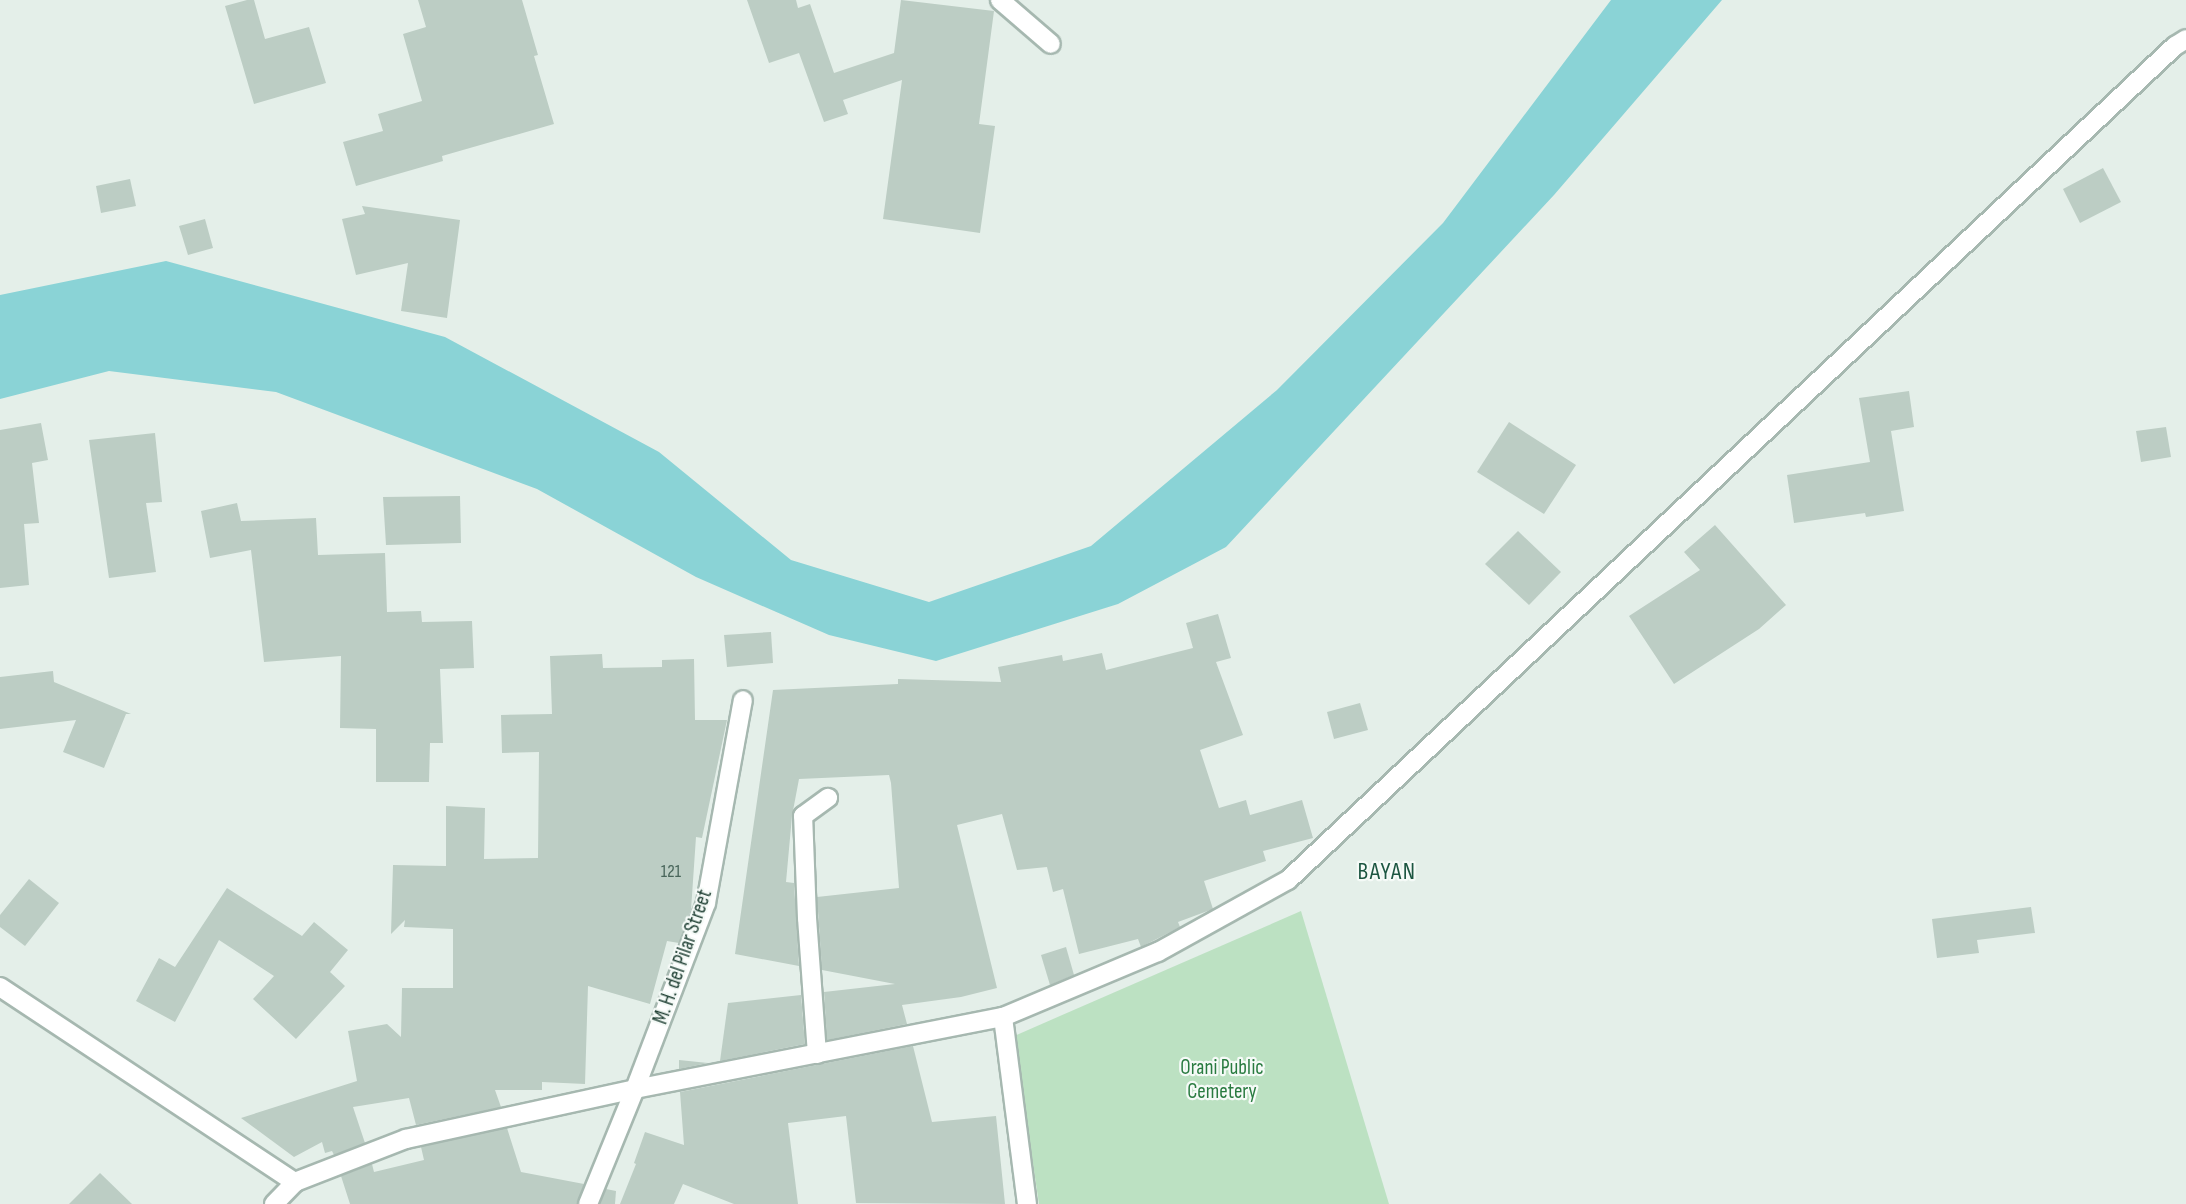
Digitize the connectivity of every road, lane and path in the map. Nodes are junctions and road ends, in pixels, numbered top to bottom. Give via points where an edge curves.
1 (1000, 0) edge
2 (2186, 39) edge
3 (1051, 45) dead end
4 (743, 700) dead end
5 (828, 798) dead end
6 (0, 987) edge
7 (1003, 1017) junction
8 (817, 1054) junction
9 (634, 1089) junction
10 (296, 1182) junction
11 (274, 1204) edge
12 (588, 1204) edge
13 (1027, 1204) edge

1 - 3 street
2 - 7 street via 1288,880 1158,952
4 - 9 street, M. H. del Pilar Street via 706,903
5 - 8 street via 803,816
6 - 10 street
7 - 8 street
7 - 13 street
8 - 9 street
9 - 10 street via 406,1139
9 - 12 street, M. H. del Pilar Street
10 - 11 street

